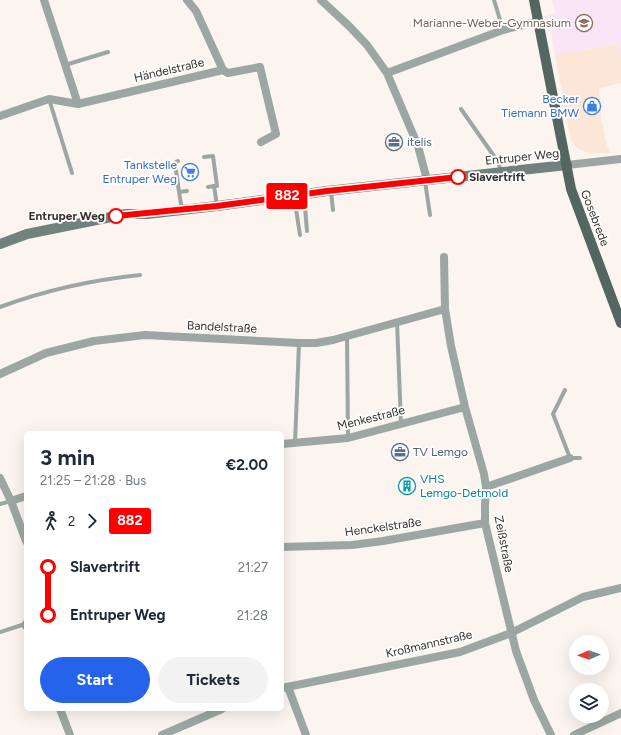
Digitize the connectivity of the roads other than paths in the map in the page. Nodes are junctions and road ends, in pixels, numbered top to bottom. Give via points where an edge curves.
1 (44, 0) edge
2 (187, 0) edge
3 (321, 0) edge
4 (494, 0) edge
5 (534, 0) edge
6 (539, 21) junction
7 (503, 30) junction
8 (108, 52) dead end
9 (66, 65) junction
10 (223, 70) junction
11 (387, 73) junction
12 (49, 99) junction
13 (78, 104) junction
14 (461, 109) dead end
15 (0, 116) edge
16 (261, 142) dead end
17 (204, 157) dead end
18 (621, 159) edge
19 (178, 161) dead end
20 (567, 165) junction
21 (502, 172) junction
22 (72, 173) dead end
23 (426, 180) junction
24 (214, 186) junction
25 (208, 187) dead end
26 (187, 191) dead end
27 (330, 191) junction
28 (179, 192) junction
29 (299, 195) junction
30 (217, 206) junction
31 (182, 210) junction
32 (333, 210) dead end
33 (430, 215) dead end
34 (307, 231) dead end
35 (300, 235) dead end
36 (0, 244) edge
37 (444, 257) dead end
38 (140, 275) dead end
39 (0, 307) edge
40 (445, 309) junction
41 (397, 322) junction
42 (621, 323) edge
43 (347, 335) junction
44 (299, 343) junction
45 (0, 374) edge
46 (564, 390) dead end
47 (464, 407) junction
48 (401, 424) junction
49 (348, 438) junction
50 (295, 443) junction
51 (284, 444) edge
52 (570, 458) junction
53 (580, 458) dead end
54 (0, 478) edge
55 (486, 487) junction
56 (24, 497) edge
57 (11, 501) junction
58 (0, 504) edge
59 (485, 523) junction
60 (24, 536) edge
61 (284, 547) edge
62 (621, 588) edge
63 (24, 626) edge
64 (0, 632) edge
65 (511, 633) junction
66 (285, 688) edge
67 (61, 711) edge
68 (217, 711) edge
69 (621, 713) edge
70 (70, 735) edge
71 (162, 735) edge
72 (306, 735) edge
73 (551, 735) edge
74 (574, 735) edge

1 - 9 street
2 - 10 street via 196,11
3 - 11 street via 367,45
4 - 7 lane
5 - 6 main road, Gosebrede
6 - 7 street
6 - 20 main road, Gosebrede
7 - 11 street
8 - 9 lane
9 - 13 street
10 - 13 street, Händelstraße
10 - 16 street, Händelstraße via 228,72 260,67 276,134
11 - 23 street via 418,146
12 - 13 street, Händelstraße
12 - 15 street, Händelstraße
12 - 22 lane
14 - 21 lane via 496,159
17 - 24 lane via 213,156 217,186
18 - 20 street, Entruper Weg
19 - 28 lane via 174,163
20 - 21 main road, Entruper Weg
20 - 42 main road, Gosebrede via 571,189
21 - 23 main road, Entruper Weg
23 - 27 main road, Entruper Weg
23 - 33 lane
24 - 25 lane
24 - 30 lane
26 - 28 lane
27 - 29 main road, Entruper Weg
27 - 32 lane
28 - 31 lane
29 - 30 main road, Entruper Weg
29 - 34 lane
29 - 35 lane
30 - 31 main road, Entruper Weg
31 - 36 main road, Entruper Weg via 126,214 26,234
37 - 40 street, Zeißstraße
38 - 39 lane via 82,283 33,295
40 - 41 street, Bandelstraße
40 - 47 street, Zeißstraße
41 - 43 street, Bandelstraße
41 - 48 lane
43 - 44 street, Bandelstraße via 316,343
43 - 49 lane
44 - 45 street, Bandelstraße via 145,335 94,341 46,353
44 - 50 lane
46 - 52 lane via 553,414
47 - 48 street, Menkestraße
47 - 55 street, Zeißstraße
48 - 49 street, Menkestraße
49 - 50 street, Menkestraße
50 - 51 street, Menkestraße
52 - 53 lane
52 - 55 street
54 - 57 street
55 - 59 street, Zeißstraße
56 - 57 street
57 - 58 lane
57 - 60 street
59 - 61 street, Henckelstraße via 360,544
59 - 65 street, Zeißstraße
62 - 65 street, Kroßmannstraße via 583,597
63 - 64 lane
65 - 66 street, Kroßmannstraße via 460,652
65 - 73 street, Zeißstraße via 534,700
66 - 72 street
67 - 70 street
68 - 71 street
69 - 74 street

